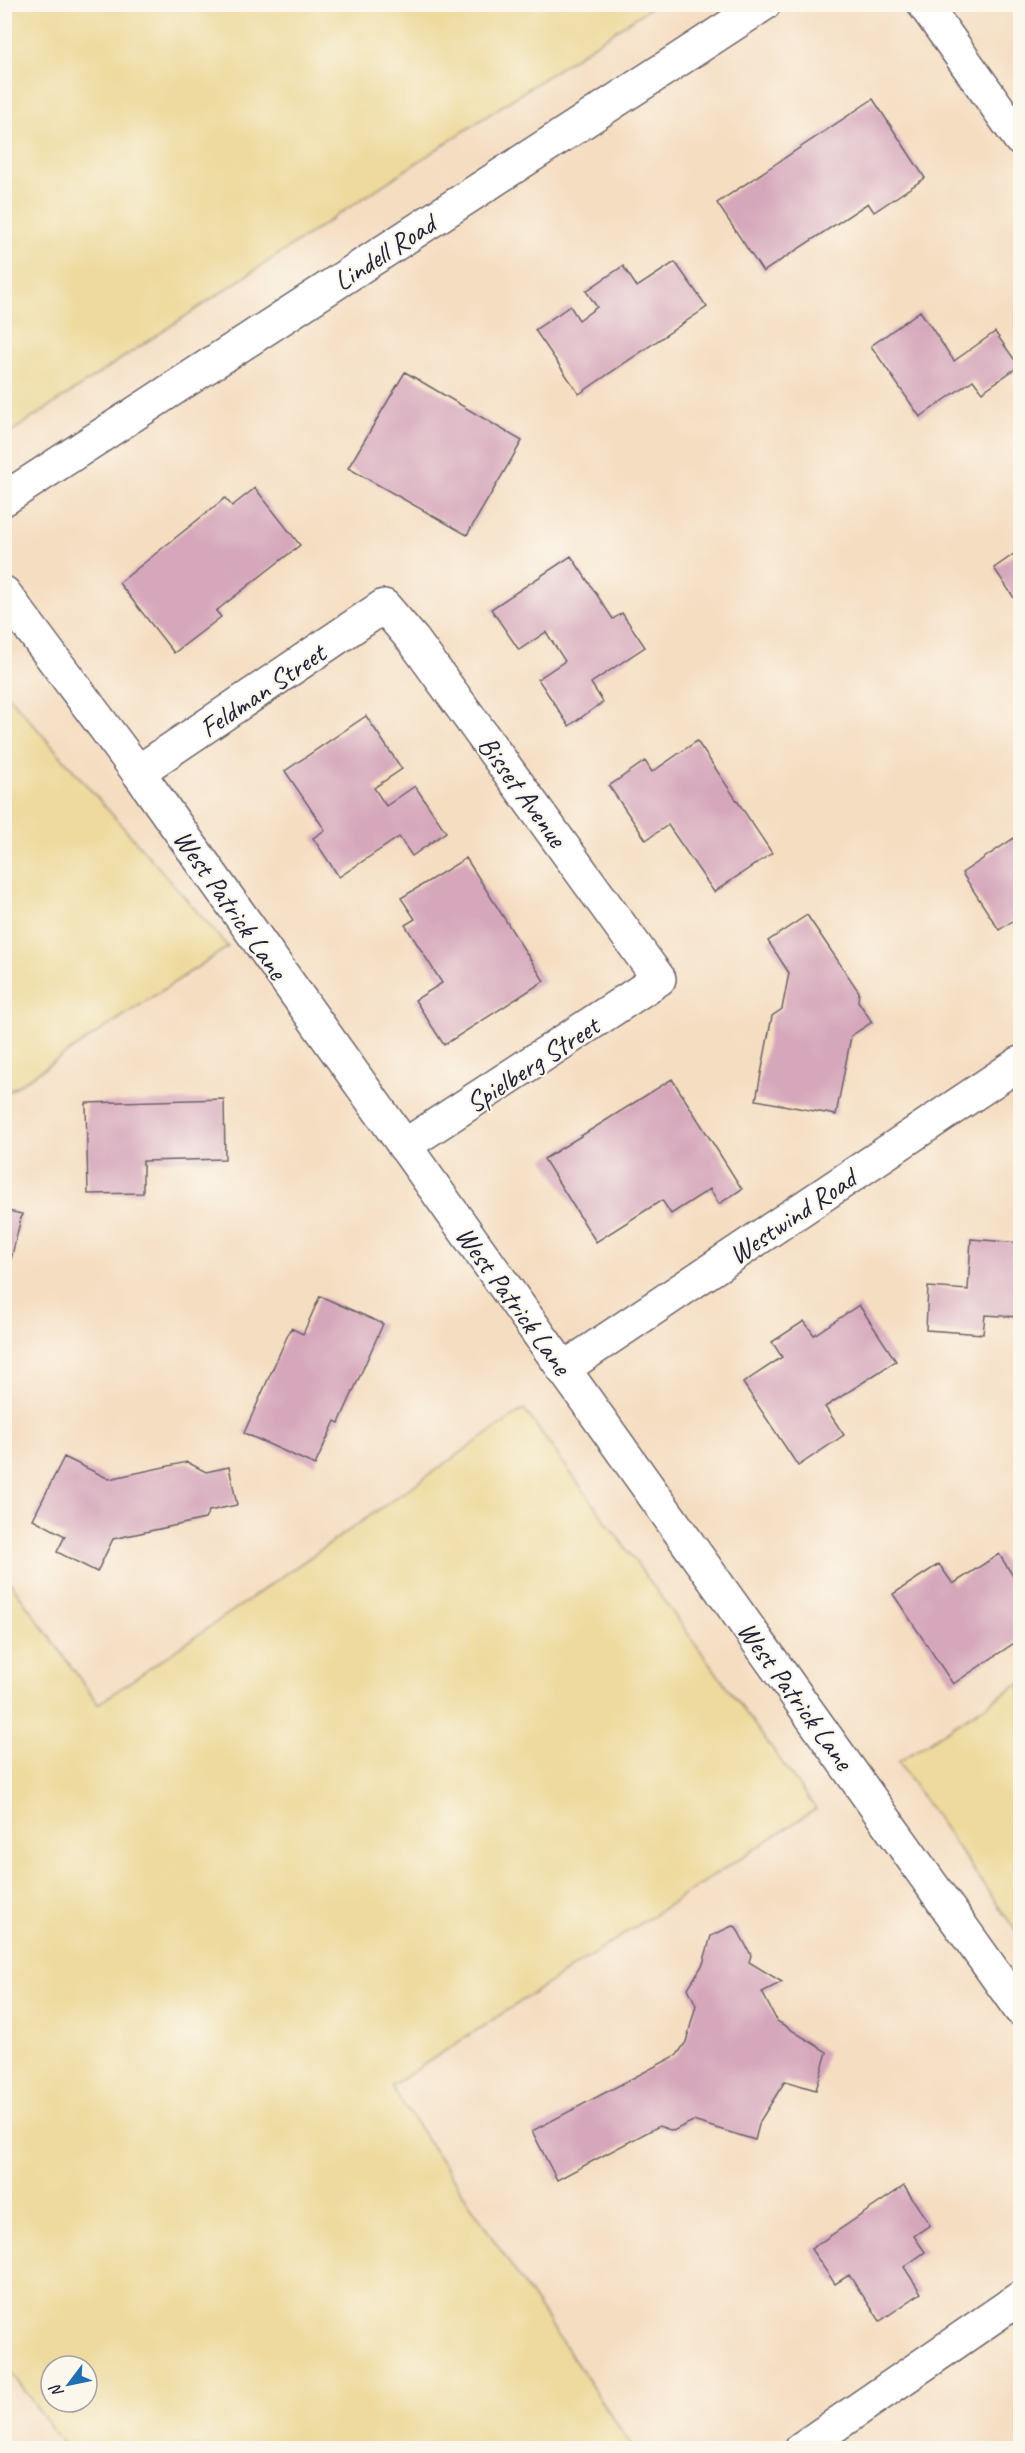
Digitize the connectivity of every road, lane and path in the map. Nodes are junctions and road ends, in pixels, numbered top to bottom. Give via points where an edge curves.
1 (764, 4) edge
2 (924, 4) edge
3 (1020, 139) edge
4 (4, 498) edge
5 (4, 593) edge
6 (384, 606) joint
7 (138, 772) junction
8 (659, 979) joint
9 (1020, 1064) edge
10 (404, 1146) junction
11 (563, 1369) junction
12 (1020, 2009) edge
13 (1020, 2298) edge
14 (802, 2448) edge

1 - 4 street, Lindell Road
2 - 3 street
5 - 7 street, West Patrick Lane
6 - 7 street, Feldman Street
6 - 8 street, Bisset Avenue via 414,641
7 - 10 street, West Patrick Lane
8 - 10 street, Spielberg Street
9 - 11 street, Westwind Road
10 - 11 street, West Patrick Lane
11 - 12 street, West Patrick Lane
13 - 14 street

